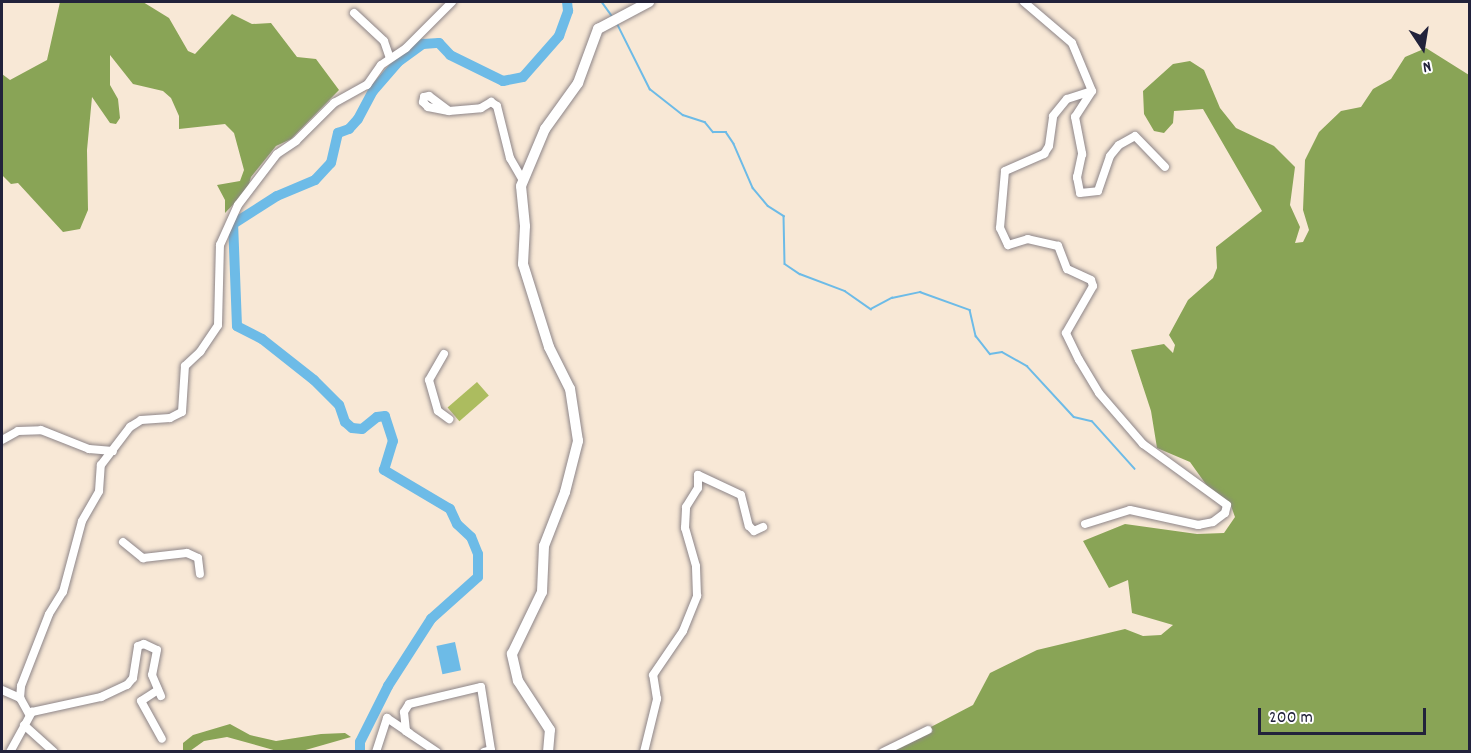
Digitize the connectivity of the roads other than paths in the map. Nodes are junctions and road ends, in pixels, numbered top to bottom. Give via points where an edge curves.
1 (452, 2) edge
2 (649, 2) edge
3 (1024, 2) edge
4 (354, 13) dead end
5 (390, 58) junction
6 (1092, 91) junction
7 (449, 111) dead end
8 (1165, 167) dead end
9 (522, 179) junction
10 (444, 354) dead end
11 (449, 419) dead end
12 (2, 440) edge
13 (113, 451) junction
14 (1085, 524) dead end
15 (763, 527) dead end
16 (123, 542) dead end
17 (200, 574) dead end
18 (2, 690) edge
19 (20, 698) junction
20 (29, 714) junction
21 (24, 725) junction
22 (928, 730) dead end
23 (162, 739) dead end
24 (10, 752) edge
25 (54, 752) edge
26 (376, 752) edge
27 (484, 752) edge
28 (548, 752) edge
29 (644, 752) edge
30 (883, 752) edge

1 - 5 street via 406,48
2 - 9 main road via 608,21 593,38 578,83 545,129
3 - 6 street via 1072,43
4 - 5 street via 384,41
5 - 13 street via 367,85 334,104 277,154 238,205 220,245 218,325 185,366 182,412 170,418 141,420 130,427
6 - 8 street via 1075,117 1083,154 1077,177 1080,193 1098,191 1110,156 1135,136
6 - 14 street via 1067,99 1053,116 1049,146 1044,154 1005,171 1000,228 1004,240 1014,245 1028,239 1051,242 1062,252 1067,269 1091,280 1093,286 1066,333 1079,360 1099,393 1143,444 1227,505 1225,513 1213,522 1198,525 1130,510
7 - 9 street via 481,108 491,102 497,106 510,158
9 - 28 main road via 523,264 549,347 570,389 578,441 565,492 544,546 542,592 515,643 511,662 518,681 550,730
10 - 11 street via 429,380 438,411
12 - 13 street via 18,431 41,430 89,449
13 - 19 street via 100,465 99,491 82,521 63,592 49,614
15 - 29 street via 754,531 749,526 741,495 698,475 698,488 686,507 685,528 696,566 698,596 683,631 653,675 657,699
16 - 17 street via 143,558 187,553 198,558
18 - 19 street
19 - 20 street
20 - 21 street
20 - 23 street via 101,697 127,686 133,678 138,646 144,644 157,650 152,675 159,693 141,701
21 - 24 street
21 - 25 street
22 - 30 street
26 - 27 street via 387,718 437,752 406,731 404,712 408,704 481,687 491,750

